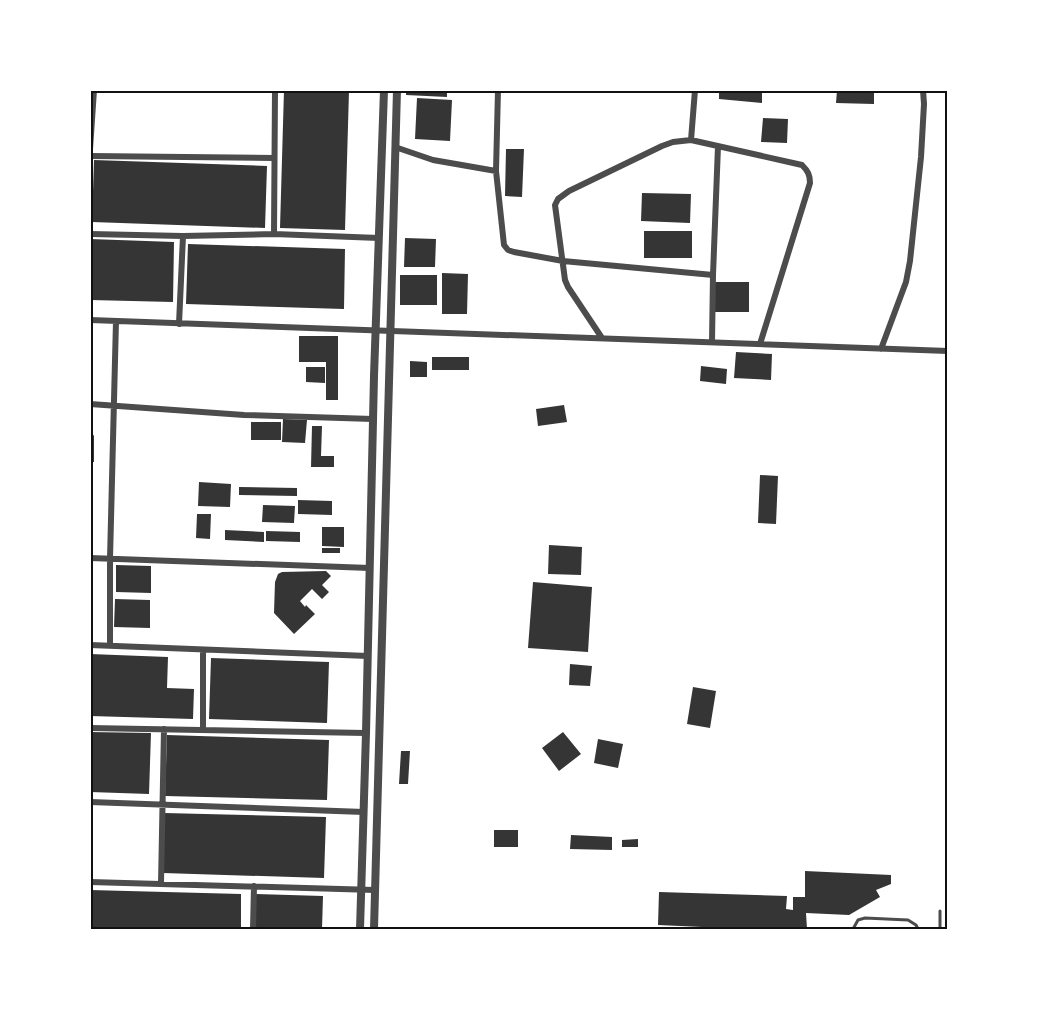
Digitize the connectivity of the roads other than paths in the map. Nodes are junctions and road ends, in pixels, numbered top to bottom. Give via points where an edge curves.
1 (94, 90) edge
2 (275, 90) edge
3 (384, 90) edge
4 (397, 90) edge
5 (498, 90) edge
6 (694, 90) edge
7 (923, 90) edge
8 (691, 140) junction
9 (718, 146) junction
10 (395, 147) junction
11 (90, 149) edge
12 (90, 156) edge
13 (274, 158) junction
14 (496, 171) junction
15 (90, 234) edge
16 (274, 234) junction
17 (183, 236) junction
18 (379, 238) junction
19 (563, 261) junction
20 (713, 275) junction
21 (90, 320) edge
22 (116, 321) junction
23 (179, 324) junction
24 (375, 330) junction
25 (389, 330) junction
26 (602, 338) junction
27 (712, 342) junction
28 (760, 344) junction
29 (881, 349) junction
30 (948, 351) edge
31 (90, 404) edge
32 (113, 406) junction
33 (373, 419) junction
34 (90, 558) edge
35 (110, 559) junction
36 (370, 568) junction
37 (90, 645) edge
38 (110, 645) junction
39 (203, 650) junction
40 (368, 656) junction
41 (90, 728) edge
42 (164, 729) junction
43 (203, 730) junction
44 (366, 733) junction
45 (90, 802) edge
46 (163, 804) junction
47 (364, 812) junction
48 (90, 882) edge
49 (160, 884) junction
50 (254, 886) junction
51 (361, 890) junction
52 (375, 890) junction
53 (940, 911) dead end
54 (253, 929) edge
55 (360, 929) edge
56 (374, 929) edge
57 (853, 929) edge
58 (918, 929) edge
59 (940, 929) edge

1 - 11 street
2 - 13 street
3 - 18 street
4 - 10 street
5 - 14 street
6 - 8 street
7 - 29 street via 921,157 910,261
8 - 9 street
8 - 19 street via 662,146 558,199 555,205
9 - 20 street
9 - 28 street via 802,165 810,176
10 - 14 street via 433,160
10 - 25 street
12 - 13 street
13 - 16 street
14 - 19 street via 504,245 514,252
15 - 17 street
16 - 17 street
16 - 18 street
17 - 23 street
18 - 24 street
19 - 20 street
19 - 26 street via 568,287
20 - 27 street
21 - 22 street
22 - 23 street
22 - 32 street
23 - 24 street
24 - 25 street
24 - 33 street
25 - 26 street
25 - 52 street
26 - 27 street
27 - 28 street
28 - 29 street
29 - 30 street
31 - 32 street
32 - 33 street
32 - 35 street
33 - 36 street
34 - 35 street
35 - 36 street
35 - 38 street
36 - 40 street
37 - 38 street
38 - 39 street
39 - 40 street
39 - 43 street
40 - 44 street
41 - 42 street
42 - 43 street
42 - 46 street
43 - 44 street
44 - 47 street
45 - 46 street
46 - 47 street
46 - 49 street
47 - 51 street
48 - 49 street
49 - 50 street
50 - 51 street
50 - 54 street
51 - 52 street
51 - 55 street
52 - 56 street
53 - 59 lane
57 - 58 lane via 858,920 865,918 908,920

